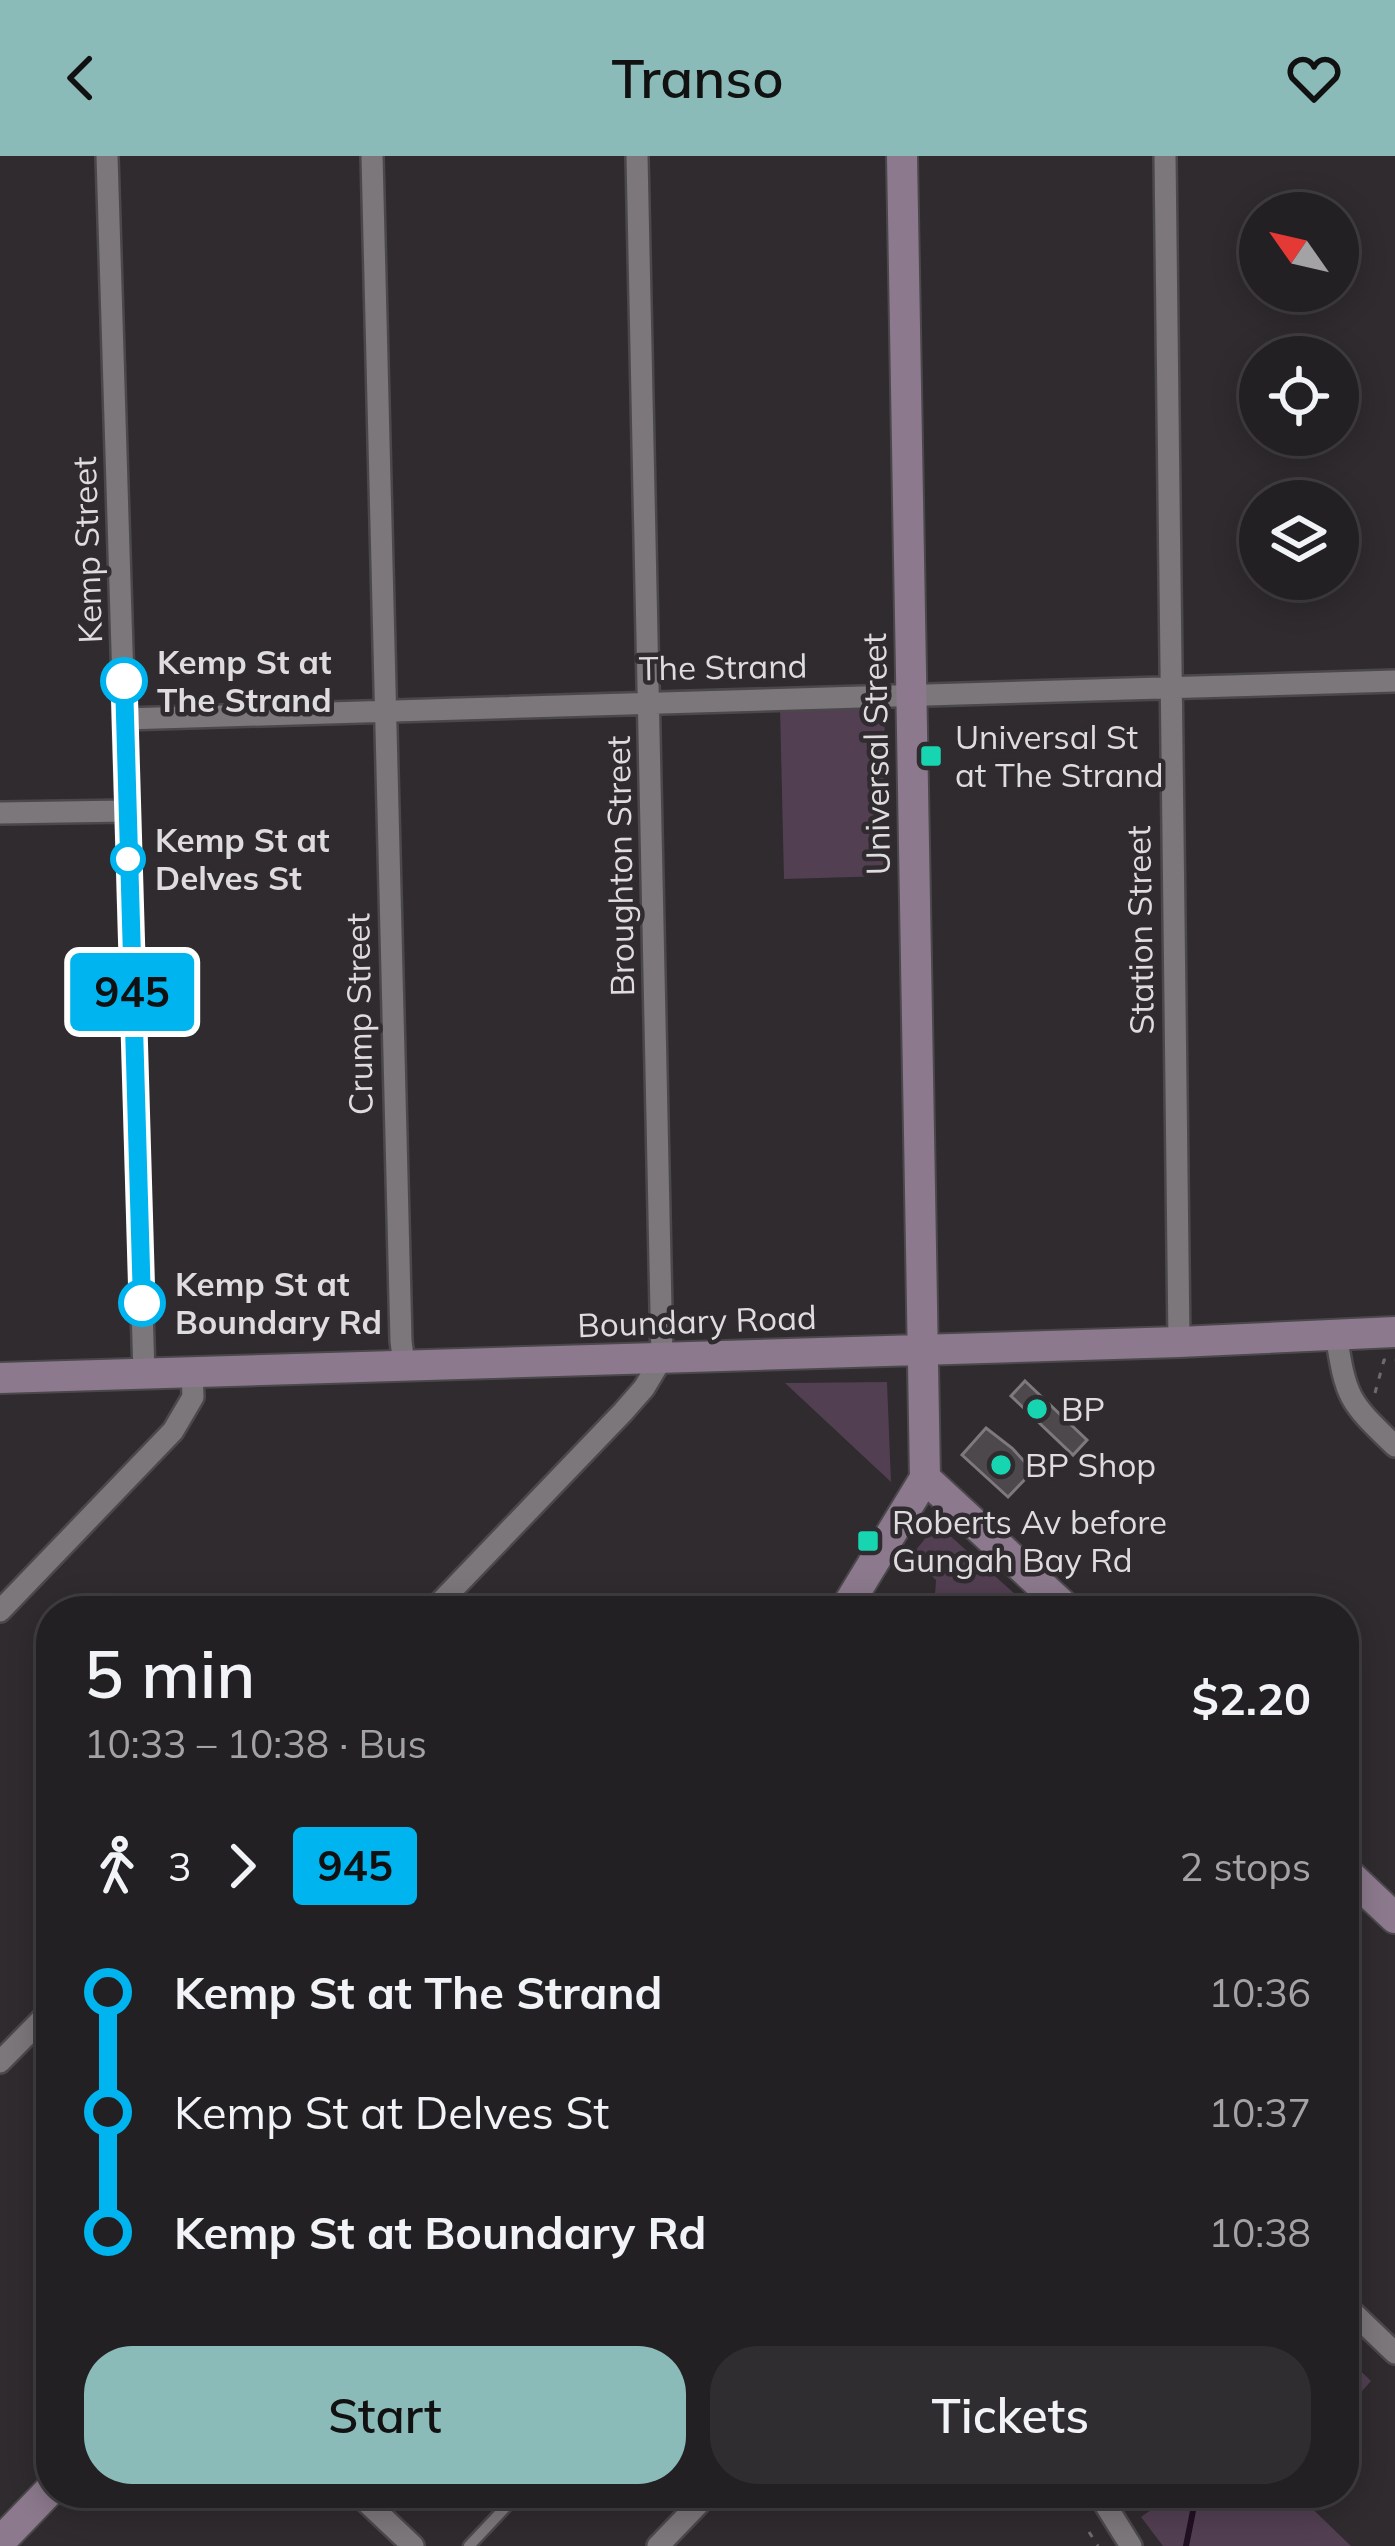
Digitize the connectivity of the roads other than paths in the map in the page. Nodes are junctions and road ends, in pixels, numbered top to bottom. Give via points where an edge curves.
1 (107, 156) edge
2 (372, 156) edge
3 (637, 156) edge
4 (902, 156) edge
5 (1165, 156) edge
6 (1395, 680) edge
7 (1169, 689) junction
8 (911, 695) junction
9 (650, 701) junction
10 (384, 710) junction
11 (125, 719) junction
12 (126, 811) junction
13 (0, 814) edge
14 (1336, 1334) junction
15 (1179, 1342) junction
16 (1390, 1346) edge
17 (922, 1350) junction
18 (662, 1358) junction
19 (404, 1365) junction
20 (192, 1372) junction
21 (144, 1374) junction
22 (0, 1378) edge
23 (1395, 1446) edge
24 (925, 1478) junction
25 (446, 1596) edge
26 (853, 1596) edge
27 (1053, 1596) edge
28 (0, 1611) edge
29 (1359, 1884) edge
30 (1395, 1918) edge
31 (36, 2023) edge
32 (4, 2051) edge
33 (1359, 2319) edge
34 (1395, 2354) edge
35 (36, 2505) edge
36 (373, 2508) edge
37 (505, 2508) edge
38 (695, 2508) edge
39 (1108, 2508) edge
40 (0, 2542) edge
41 (413, 2546) edge
42 (469, 2546) edge
43 (658, 2546) edge
44 (1131, 2546) edge

1 - 11 street, Kemp Street
2 - 10 street, Crump Street
3 - 9 street, Broughton Street
4 - 8 street, Universal Street
5 - 7 street, Station Street
6 - 7 street, The Strand
7 - 8 street, The Strand
7 - 15 street, Station Street
8 - 9 street, The Strand
8 - 17 street, Universal Street
9 - 10 street, The Strand
9 - 18 street, Broughton Street
10 - 11 street, The Strand
10 - 19 street, Crump Street
11 - 12 street, Kemp Street
12 - 13 street
12 - 21 street, Kemp Street
14 - 15 street, Boundary Road
14 - 16 street, Boundary Road
14 - 23 street via 1350,1398
15 - 17 street, Boundary Road
17 - 18 street, Boundary Road
17 - 24 street, Universal Street
18 - 19 street, Boundary Road
18 - 25 street via 623,1412
19 - 20 street, Boundary Road
20 - 21 street, Boundary Road
20 - 28 street via 190,1405 172,1431
21 - 22 street, Boundary Road
24 - 26 street
24 - 27 street
29 - 30 street
31 - 32 street
33 - 34 street
35 - 40 street
36 - 41 street
37 - 42 lane
38 - 43 street
39 - 44 street

